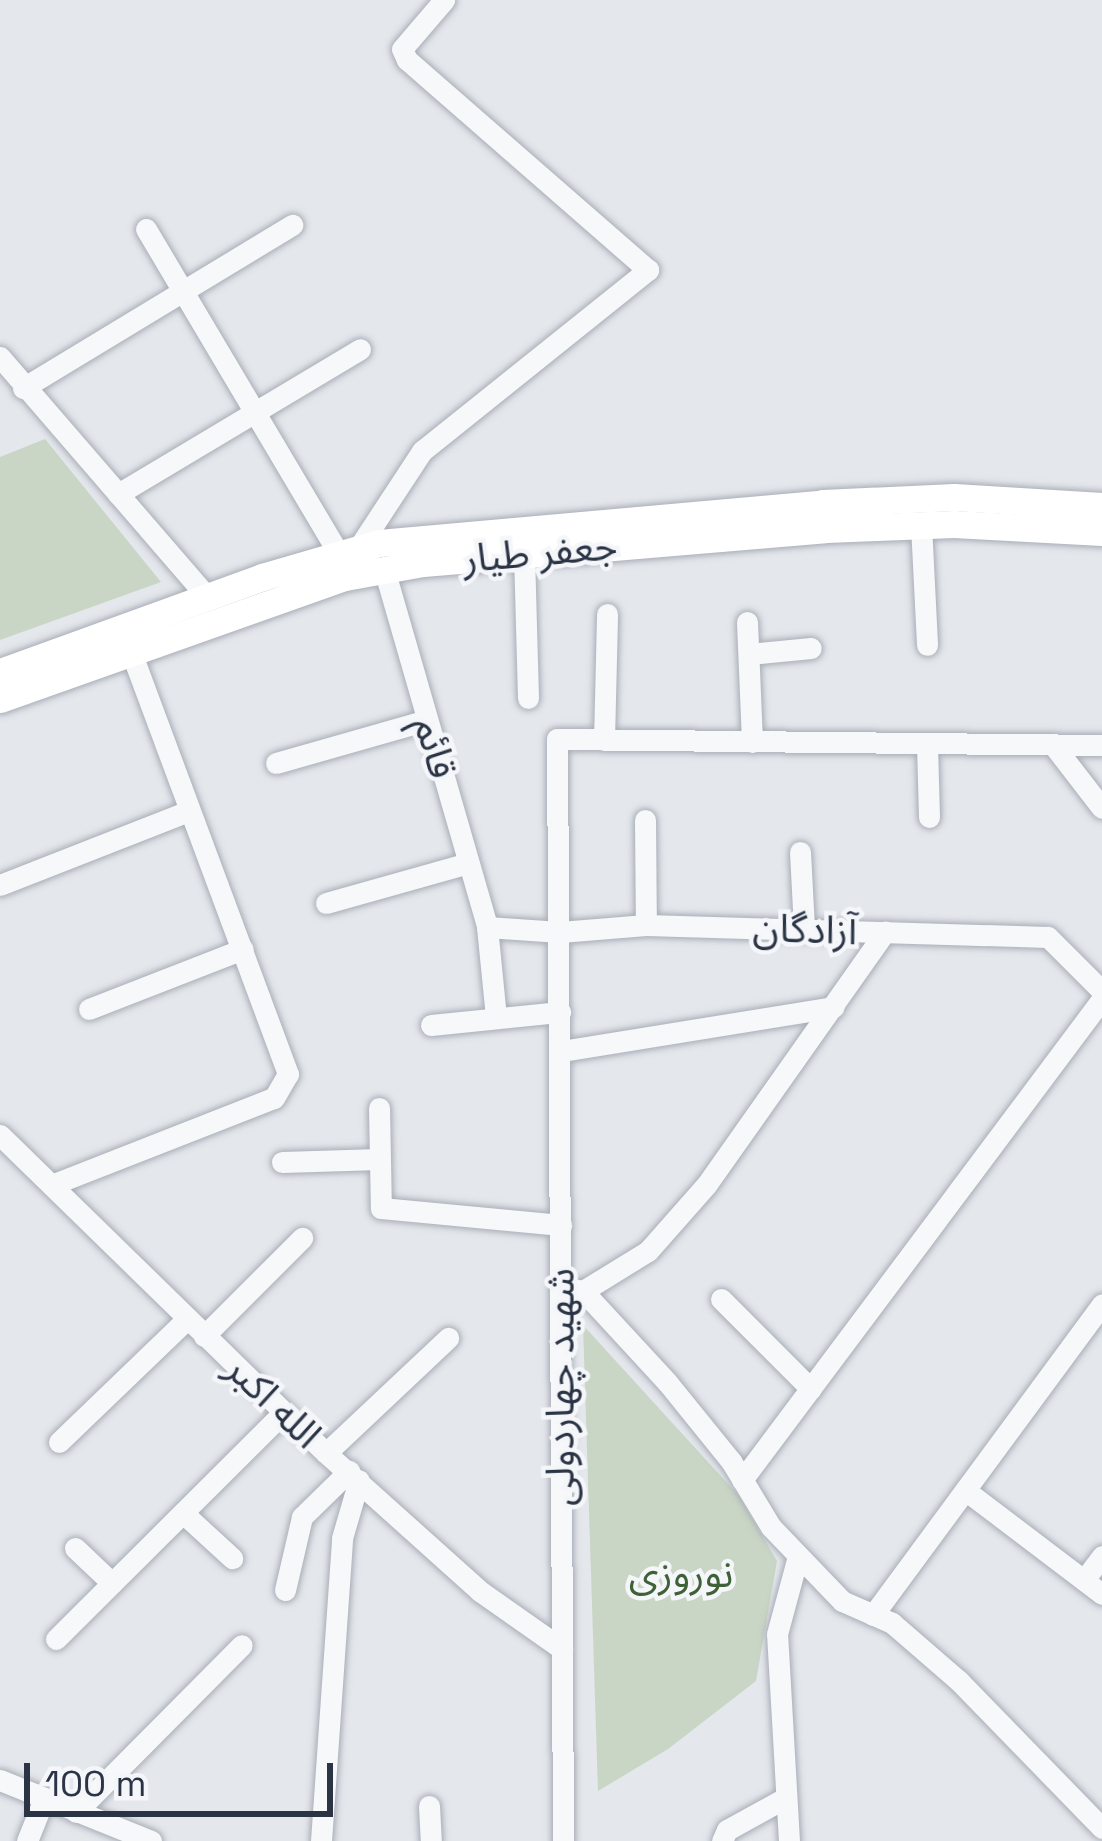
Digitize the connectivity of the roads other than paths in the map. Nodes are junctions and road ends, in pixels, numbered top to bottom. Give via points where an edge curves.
1 (444, 0) edge
2 (292, 225) dead end
3 (146, 229) dead end
4 (184, 291) junction
5 (360, 349) dead end
6 (0, 357) edge
7 (23, 388) junction
8 (254, 409) junction
9 (118, 494) junction
10 (1102, 506) edge
11 (921, 525) junction
12 (1102, 532) edge
13 (348, 550) junction
14 (524, 554) junction
15 (384, 569) junction
16 (207, 597) junction
17 (607, 614) dead end
18 (747, 622) dead end
19 (927, 645) dead end
20 (811, 648) dead end
21 (130, 651) junction
22 (749, 654) junction
23 (0, 672) edge
24 (528, 698) dead end
25 (0, 699) edge
26 (427, 720) junction
27 (604, 740) junction
28 (752, 742) junction
29 (927, 745) junction
30 (1102, 745) edge
31 (1054, 746) junction
32 (276, 764) dead end
33 (1102, 808) edge
34 (189, 811) junction
35 (928, 817) dead end
36 (645, 820) dead end
37 (800, 852) dead end
38 (468, 862) junction
39 (0, 886) edge
40 (326, 903) dead end
41 (646, 925) junction
42 (487, 927) junction
43 (804, 929) junction
44 (560, 932) junction
45 (885, 932) junction
46 (243, 950) junction
47 (1102, 995) edge
48 (832, 1007) junction
49 (89, 1009) dead end
50 (560, 1012) junction
51 (496, 1017) junction
52 (431, 1024) dead end
53 (562, 1051) junction
54 (379, 1108) dead end
55 (0, 1136) edge
56 (379, 1159) junction
57 (282, 1162) dead end
58 (53, 1184) junction
59 (561, 1225) junction
60 (302, 1238) dead end
61 (572, 1289) junction
62 (721, 1299) dead end
63 (1102, 1304) edge
64 (195, 1327) junction
65 (448, 1338) dead end
66 (811, 1389) junction
67 (283, 1413) junction
68 (59, 1442) dead end
69 (326, 1454) junction
70 (354, 1475) junction
71 (742, 1480) junction
72 (965, 1490) junction
73 (182, 1513) junction
74 (75, 1548) dead end
75 (798, 1556) junction
76 (1102, 1556) edge
77 (232, 1558) dead end
78 (112, 1583) junction
79 (1093, 1587) edge
80 (284, 1590) dead end
81 (873, 1615) junction
82 (56, 1639) dead end
83 (242, 1646) dead end
84 (562, 1649) junction
85 (0, 1780) edge
86 (785, 1798) junction
87 (429, 1805) dead end
88 (40, 1809) dead end
89 (76, 1812) junction
90 (1102, 1828) edge
91 (120, 1836) edge
92 (27, 1841) edge
93 (151, 1841) edge
94 (321, 1841) edge
95 (431, 1841) edge
96 (563, 1841) edge
97 (722, 1841) edge
98 (789, 1841) edge

1 - 13 street via 403,55 648,270 422,451
2 - 4 street
3 - 4 street
4 - 7 street
4 - 8 street
5 - 8 street
6 - 7 street
7 - 9 street
8 - 9 street
8 - 13 street
9 - 16 street
10 - 13 main road, جعفر طیار via 954,497 824,503
11 - 12 main road, جعفر طیار
11 - 14 main road, جعفر طیار
11 - 19 street
13 - 16 main road, جعفر طیار
14 - 15 main road, جعفر طیار
14 - 24 street
15 - 21 main road, جعفر طیار
15 - 26 street, قائم
16 - 23 main road, جعفر طیار
17 - 27 street
18 - 22 street
20 - 22 street
21 - 25 main road, جعفر طیار
21 - 34 street
22 - 28 street
26 - 32 street
26 - 38 street, قائم
27 - 28 street
27 - 44 street, شهید چهاردولی via 557,739
28 - 29 street
29 - 31 street
29 - 35 street
30 - 31 street
31 - 33 street
34 - 39 street
34 - 46 street
36 - 41 street
37 - 43 street
38 - 40 street
38 - 42 street, قائم
41 - 43 street, آزادگان
41 - 44 street, آزادگان
42 - 44 street, آزادگان
42 - 51 street, قائم
43 - 45 street, آزادگان
44 - 50 street, شهید چهاردولی
45 - 47 street, آزادگان via 1048,938
45 - 48 street
46 - 49 street
46 - 58 street via 287,1067 280,1092
47 - 66 street
48 - 53 street
48 - 61 street via 707,1184 648,1251
50 - 51 street
50 - 53 street, شهید چهاردولی
51 - 52 street
53 - 59 street, شهید چهاردولی
54 - 56 street
55 - 58 street, الله اکبر
56 - 57 street
56 - 59 street via 377,1201 388,1211
58 - 64 street, الله اکبر
59 - 61 street, شهید چهاردولی
60 - 64 street
61 - 71 street via 668,1382
61 - 84 street, شهید چهاردولی
62 - 66 street
63 - 72 street
64 - 67 street, الله اکبر
64 - 68 street
65 - 69 street
66 - 71 street
67 - 69 street, الله اکبر
67 - 73 street
69 - 70 street, الله اکبر
70 - 80 street via 302,1517
70 - 84 street, الله اکبر via 482,1592
70 - 94 street via 342,1538
71 - 75 street
72 - 79 street
72 - 81 street
73 - 77 street
73 - 78 street
74 - 78 street
75 - 81 street via 842,1601
75 - 86 street via 778,1634
76 - 79 street
78 - 82 street
81 - 90 street via 959,1681
83 - 89 street
84 - 96 street, شهید چهاردولی
85 - 89 street
86 - 97 street via 727,1830
86 - 98 street
87 - 95 street
88 - 92 street
89 - 91 street
91 - 93 street

